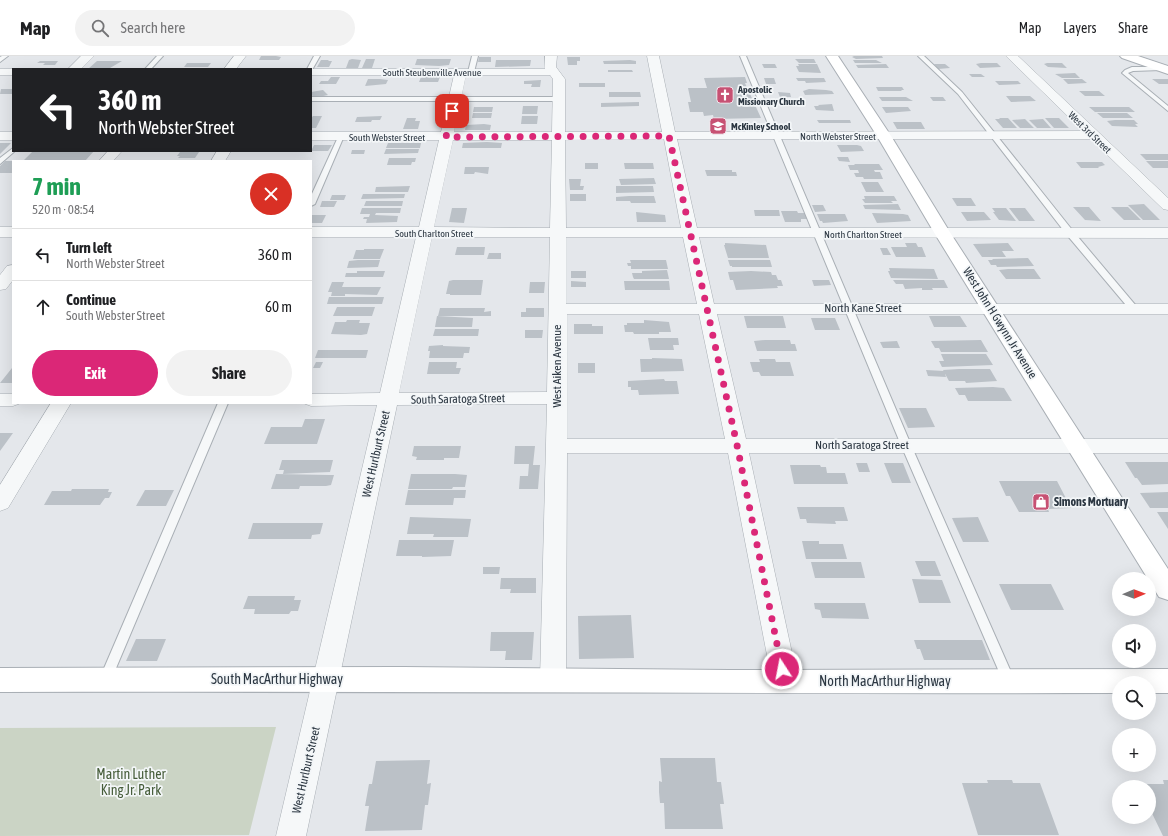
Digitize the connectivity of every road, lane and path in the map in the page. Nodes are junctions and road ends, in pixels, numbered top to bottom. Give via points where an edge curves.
1 (5, 56) edge
2 (88, 56) edge
3 (160, 56) edge
4 (240, 56) edge
5 (317, 56) edge
6 (474, 56) edge
7 (653, 56) edge
8 (743, 56) edge
9 (832, 56) edge
10 (921, 56) edge
11 (1012, 56) edge
12 (1126, 56) edge
13 (0, 60) edge
14 (552, 64) edge
15 (75, 68) edge
16 (149, 68) edge
17 (231, 68) edge
18 (311, 68) edge
19 (1165, 69) edge
20 (312, 72) edge
21 (466, 72) junction
22 (312, 99) edge
23 (455, 99) junction
24 (559, 99) junction
25 (1168, 109) edge
26 (1093, 135) junction
27 (0, 136) edge
28 (12, 136) edge
29 (312, 136) edge
30 (341, 136) junction
31 (669, 136) junction
32 (777, 136) junction
33 (884, 136) junction
34 (994, 136) junction
35 (446, 137) junction
36 (558, 137) junction
37 (12, 151) edge
38 (114, 152) edge
39 (107, 160) edge
40 (0, 162) edge
41 (312, 202) edge
42 (1168, 206) edge
43 (0, 232) edge
44 (12, 232) edge
45 (312, 232) edge
46 (425, 233) junction
47 (557, 233) junction
48 (690, 233) junction
49 (817, 233) junction
50 (1070, 233) junction
51 (1168, 233) edge
52 (944, 234) junction
53 (12, 271) edge
54 (0, 286) edge
55 (708, 308) junction
56 (848, 308) junction
57 (990, 308) junction
58 (558, 309) junction
59 (1134, 309) junction
60 (1168, 309) edge
61 (557, 398) junction
62 (0, 400) edge
63 (12, 400) edge
64 (312, 400) edge
65 (388, 400) junction
66 (60, 404) edge
67 (223, 404) edge
68 (737, 445) junction
69 (906, 445) junction
70 (557, 446) junction
71 (1077, 446) junction
72 (1168, 446) edge
73 (0, 503) edge
74 (1168, 590) edge
75 (326, 679) junction
76 (0, 680) edge
77 (105, 680) junction
78 (553, 680) junction
79 (1009, 681) junction
80 (1168, 681) edge
81 (785, 682) junction
82 (291, 836) edge

1 - 13 lane
2 - 15 street
3 - 16 lane
4 - 17 street
5 - 18 lane
6 - 21 lane
7 - 31 street
8 - 32 lane
9 - 33 street, West John H Gwynn Jr Avenue
10 - 34 lane via 952,85
11 - 26 street, West 3rd Street
12 - 19 street
14 - 21 street, South Steubenville Avenue
14 - 24 street, West Aiken Avenue via 559,79
19 - 25 lane via 1132,70 1126,74
20 - 21 street, South Steubenville Avenue via 390,67
21 - 23 street, West Hurlburt Street
22 - 23 lane
23 - 24 lane
23 - 35 street, West Hurlburt Street
24 - 36 street, West Aiken Avenue
26 - 34 street, North Webster Street
26 - 42 street, West 3rd Street
27 - 28 street
29 - 30 street, South Webster Street
30 - 35 street, South Webster Street
30 - 41 lane
31 - 32 street, North Webster Street
31 - 36 street, North Webster Street
31 - 48 street
32 - 33 street, North Webster Street
32 - 49 lane
33 - 34 street, North Webster Street
33 - 52 street, West John H Gwynn Jr Avenue
34 - 50 lane
35 - 36 street, South Webster Street
35 - 46 street, West Hurlburt Street
36 - 47 street, West Aiken Avenue
37 - 40 lane
38 - 39 street
43 - 44 street
45 - 46 street, South Charlton Street
46 - 47 street, South Charlton Street
46 - 65 street, West Hurlburt Street
47 - 48 street, North Charlton Street
47 - 58 street, West Aiken Avenue
48 - 49 street, North Charlton Street
48 - 55 street
49 - 52 street, North Charlton Street
49 - 56 lane
50 - 51 street, North Charlton Street
50 - 52 street, North Charlton Street
50 - 59 lane
52 - 57 street, West John H Gwynn Jr Avenue
53 - 54 street
55 - 56 street, North Kane Street
55 - 58 street, North Kane Street
55 - 68 street
56 - 57 street, North Kane Street
56 - 69 lane
57 - 59 street, North Kane Street
57 - 71 street, West John H Gwynn Jr Avenue
58 - 61 street, West Aiken Avenue
59 - 60 street, North Kane Street
61 - 65 street, South Saratoga Street
61 - 70 street, West Aiken Avenue
62 - 63 street
64 - 65 street, South Saratoga Street
65 - 75 street, West Hurlburt Street
66 - 73 street
67 - 77 lane
68 - 69 street, North Saratoga Street
68 - 70 street, North Saratoga Street
68 - 81 street
69 - 71 street, North Saratoga Street
69 - 79 lane
70 - 78 street, West Aiken Avenue
71 - 72 street, North Saratoga Street
71 - 74 street, West John H Gwynn Jr Avenue
75 - 77 street, South MacArthur Highway
75 - 78 street, South MacArthur Highway
75 - 82 street, West Hurlburt Street
76 - 77 street, South MacArthur Highway
78 - 81 street, North MacArthur Highway
79 - 80 street, North MacArthur Highway
79 - 81 street, North MacArthur Highway

